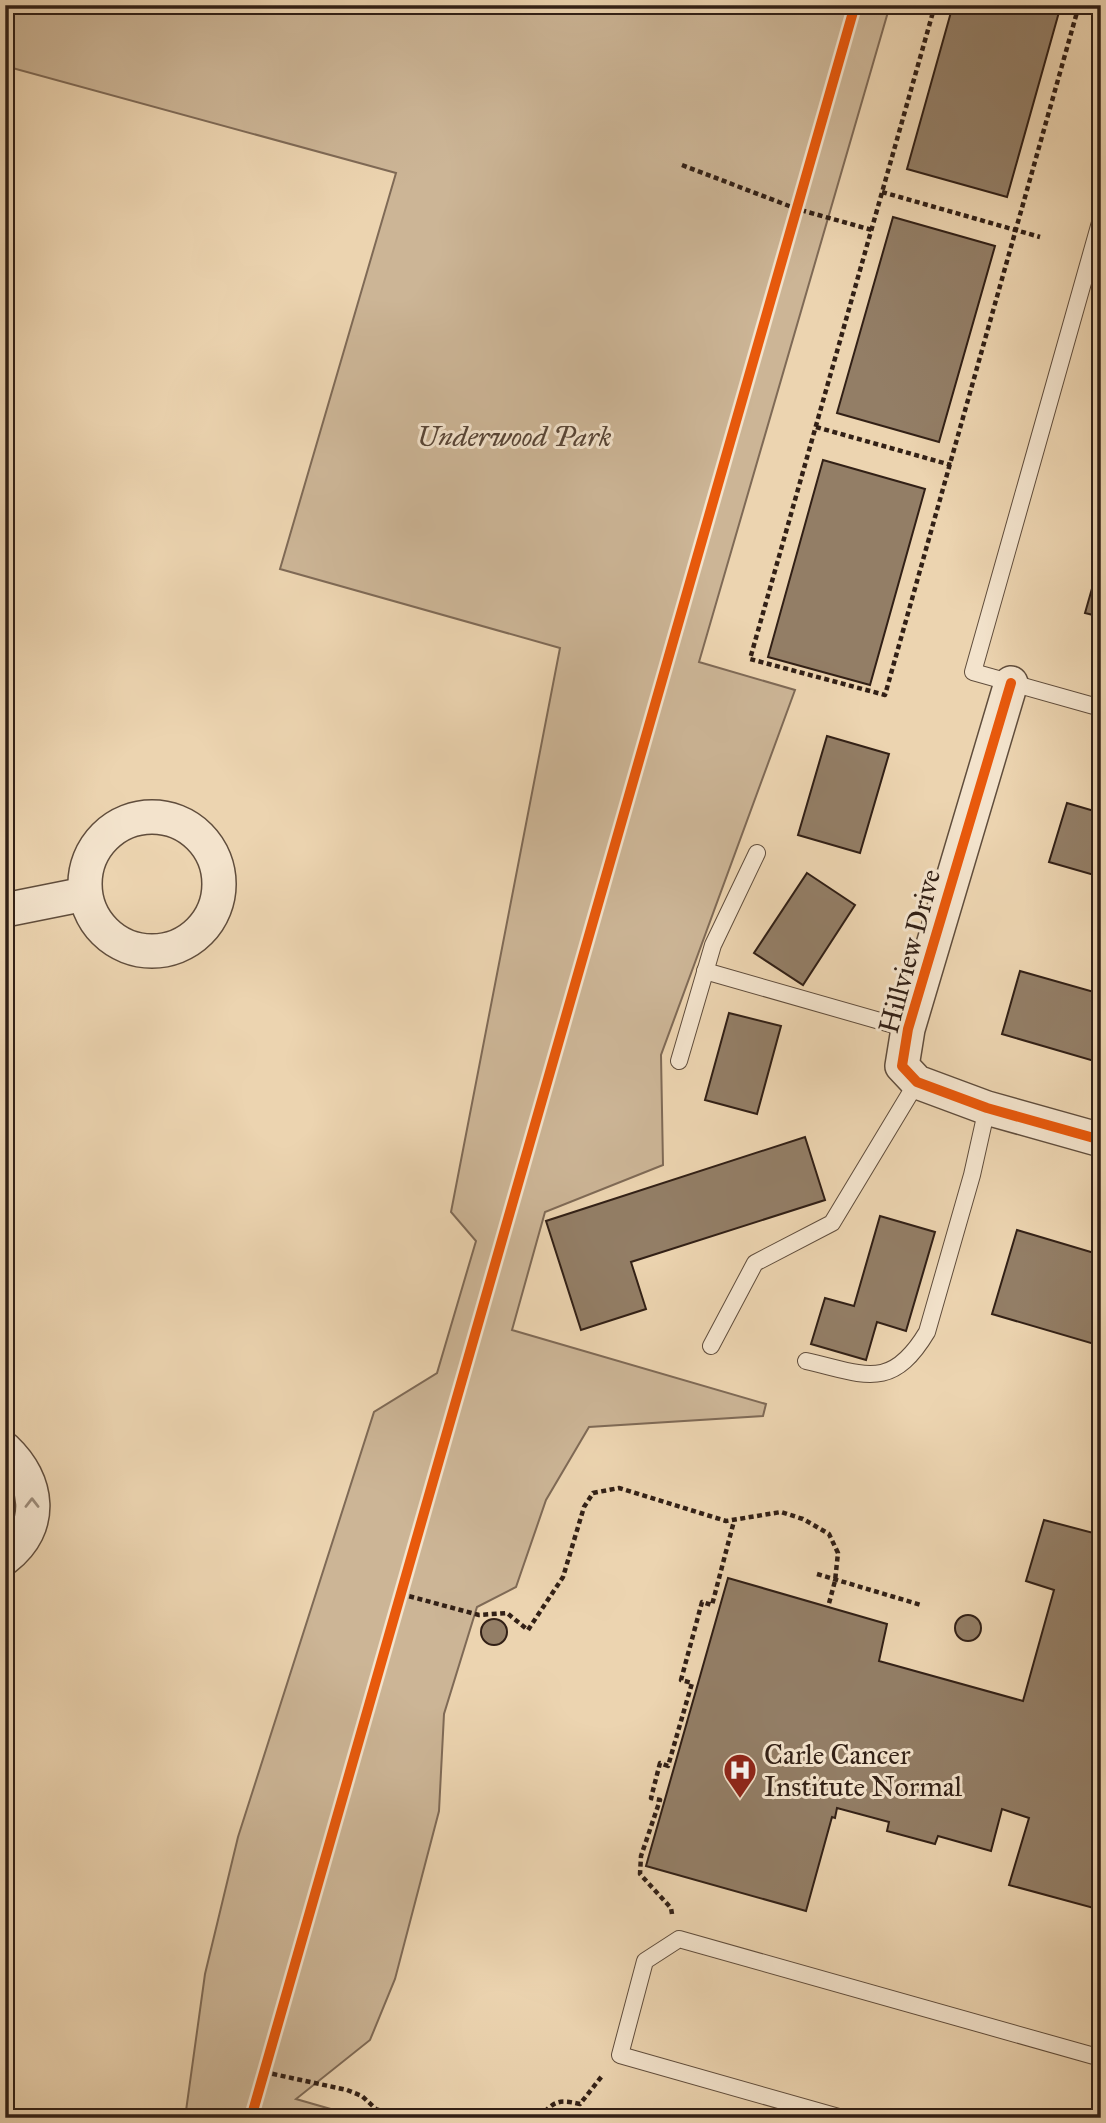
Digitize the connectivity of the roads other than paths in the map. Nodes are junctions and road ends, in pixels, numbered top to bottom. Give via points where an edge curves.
1 (1101, 219) edge
2 (1011, 683) junction
3 (1101, 709) edge
4 (757, 853) dead end
5 (85, 894) junction
6 (5, 910) edge
7 (705, 971) junction
8 (908, 1029) junction
9 (679, 1061) dead end
10 (917, 1082) junction
11 (987, 1108) junction
12 (1101, 1140) edge
13 (711, 1346) dead end
14 (806, 1360) dead end
15 (5, 1449) edge
16 (5, 1558) edge
17 (1101, 2058) edge
18 (842, 2118) edge

1 - 2 lane via 973,672
2 - 3 lane
2 - 8 street, Hillview Drive
4 - 7 lane
5 - 5 street via 92,916 107,935 126,947 149,952 172,949 194,938 209,920 218,898 219,875 200,837 184,824 164,817 142,817 105,835 92,852
5 - 6 street
7 - 8 lane
7 - 9 lane
8 - 10 street, Hillview Drive via 902,1066
10 - 11 street
10 - 13 lane via 832,1223 755,1263
11 - 12 street
11 - 14 lane via 927,1332 916,1350 905,1363 871,1375
16 -> 15 street via 27,1533 33,1511 32,1487 22,1466
17 - 18 lane via 679,1939 645,1961 620,2055

